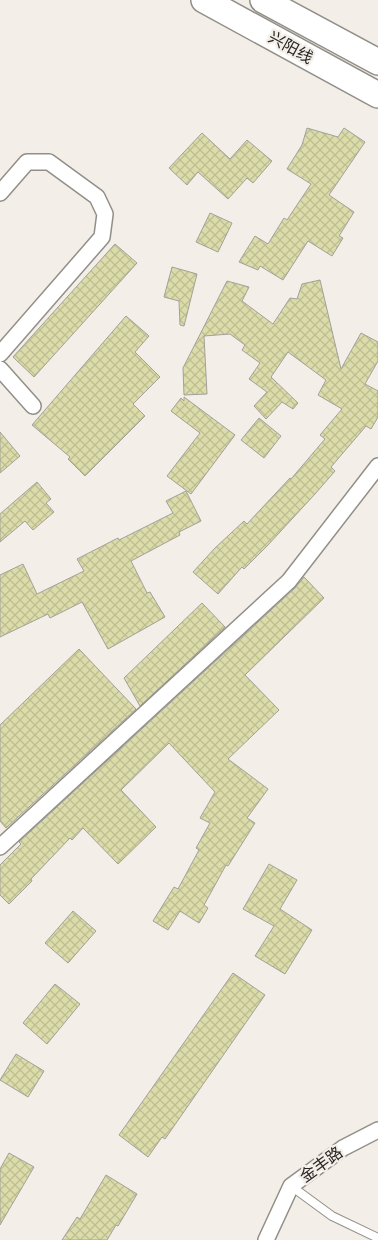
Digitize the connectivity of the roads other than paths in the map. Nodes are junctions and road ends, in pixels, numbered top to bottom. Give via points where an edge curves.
1 (204, 0) edge
2 (263, 0) edge
3 (378, 62) edge
4 (378, 95) edge
5 (0, 193) edge
6 (0, 354) edge
7 (0, 370) edge
8 (33, 406) dead end
9 (378, 466) edge
10 (0, 847) edge
11 (378, 1130) edge
12 (291, 1186) junction
13 (378, 1238) edge
14 (266, 1240) edge

1 - 4 highway, 兴阳线
2 - 3 highway, 兴阳线
5 - 6 street via 27,162 49,162 97,197 105,214 102,237
7 - 8 street
9 - 10 street via 289,581
11 - 12 street, 金丰路 via 343,1148
12 - 13 lane via 332,1216
12 - 14 street, 金丰路

